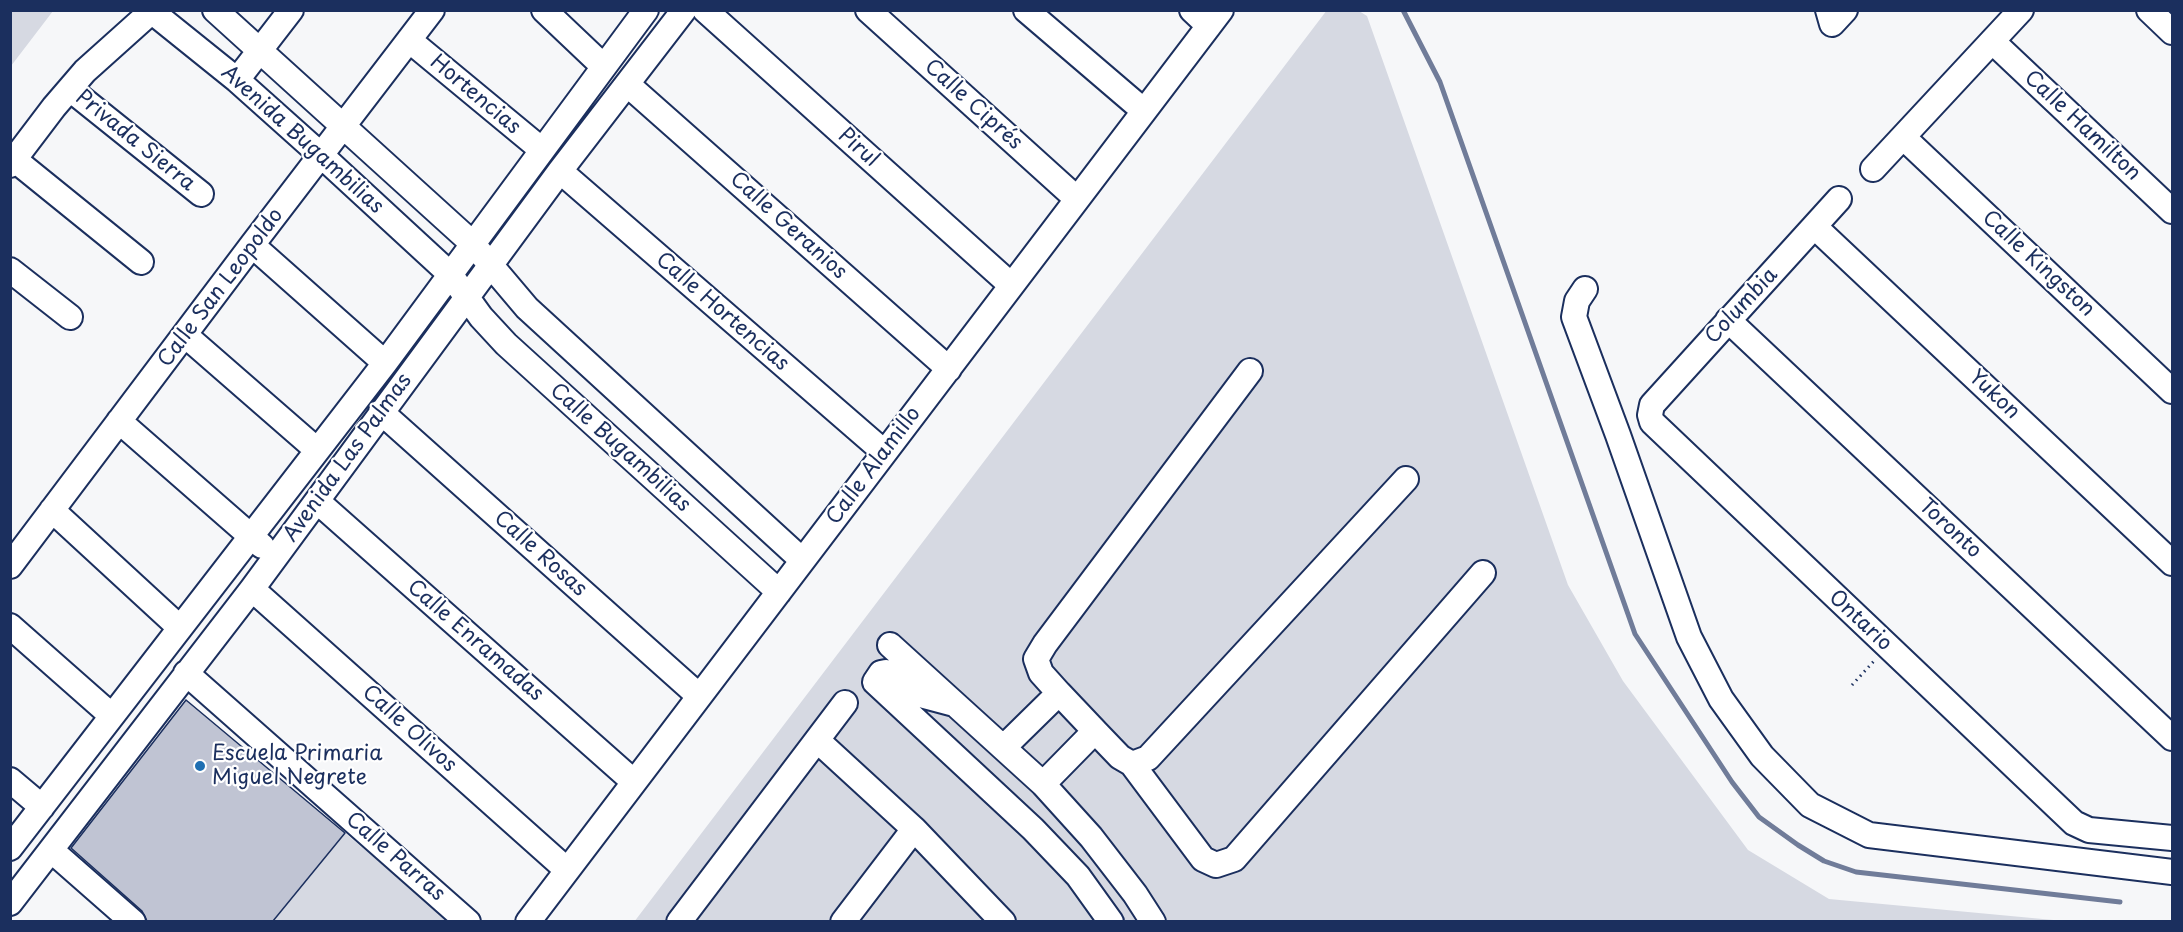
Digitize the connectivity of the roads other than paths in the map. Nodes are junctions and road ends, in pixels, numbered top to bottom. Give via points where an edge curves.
1 (215, 10) edge
2 (291, 10) edge
3 (432, 10) edge
4 (544, 10) edge
5 (646, 10) edge
6 (684, 10) edge
7 (705, 10) edge
8 (868, 10) edge
9 (1026, 10) edge
10 (2021, 10) edge
11 (2149, 10) edge
12 (152, 11) edge
13 (1207, 16) edge
14 (2172, 32) edge
15 (408, 40) junction
16 (1992, 41) junction
17 (259, 52) junction
18 (603, 66) junction
19 (237, 80) junction
20 (627, 84) junction
21 (70, 88) junction
22 (1144, 111) junction
23 (342, 127) junction
24 (1903, 137) junction
25 (542, 150) junction
26 (322, 156) junction
27 (13, 162) edge
28 (1873, 169) dead end
29 (560, 171) junction
30 (201, 194) dead end
31 (1077, 199) junction
32 (1839, 200) dead end
33 (2172, 211) edge
34 (1815, 227) junction
35 (472, 243) junction
36 (252, 244) junction
37 (141, 262) dead end
38 (492, 266) junction
39 (10, 270) edge
40 (450, 274) junction
41 (1011, 285) junction
42 (1585, 289) dead end
43 (467, 298) junction
44 (70, 317) dead end
45 (1728, 320) junction
46 (185, 335) junction
47 (384, 363) junction
48 (949, 369) junction
49 (1250, 371) dead end
50 (2172, 391) edge
51 (381, 412) junction
52 (1650, 415) joint
53 (119, 421) junction
54 (317, 450) junction
55 (884, 452) junction
56 (1406, 479) dead end
57 (317, 501) junction
58 (52, 510) junction
59 (251, 536) junction
60 (275, 557) junction
61 (802, 560) junction
62 (2172, 563) edge
63 (10, 566) edge
64 (1483, 573) dead end
65 (252, 589) junction
66 (779, 592) junction
67 (10, 626) edge
68 (180, 627) junction
69 (890, 645) dead end
70 (186, 673) junction
71 (1059, 693) junction
72 (699, 696) junction
73 (845, 703) dead end
74 (954, 704) junction
75 (112, 716) junction
76 (1095, 731) junction
77 (2172, 738) edge
78 (817, 740) junction
79 (1004, 747) junction
80 (1131, 764) junction
81 (10, 780) edge
82 (634, 782) junction
83 (1043, 784) junction
84 (42, 807) junction
85 (914, 829) junction
86 (2172, 838) edge
87 (10, 848) edge
88 (51, 850) junction
89 (567, 870) junction
90 (2172, 872) edge
91 (10, 903) edge
92 (1000, 920) edge
93 (133, 921) edge
94 (468, 921) edge
95 (528, 921) edge
96 (679, 921) edge
97 (843, 921) edge
98 (1111, 921) edge
99 (1153, 921) edge

1 - 17 street, Avenida Bugambilias
2 - 17 street
3 - 15 street, Calle San Leopoldo
4 - 18 street
5 - 18 street, Avenida Las Palmas
6 - 20 street, Avenida Las Palmas
7 - 41 street, Pirul
8 - 31 street, Calle Ciprés
9 - 22 street
10 - 16 street
11 - 14 street
12 - 19 street, Avenida Bugambilias
12 - 21 street
13 - 22 street, Calle Alamillo
15 - 23 street, Calle San Leopoldo
15 - 25 street, Hortencias
16 - 24 street
16 - 33 street, Calle Hamilton
17 - 19 street
17 - 23 street, Avenida Bugambilias
18 - 25 street, Avenida Las Palmas
19 - 26 street, Avenida Bugambilias
20 - 29 street, Avenida Las Palmas
20 - 48 street, Calle Geranios
21 - 27 street
21 - 30 street, Privada Sierra
22 - 31 street, Calle Alamillo
23 - 26 street, Calle San Leopoldo
23 - 35 street, Avenida Bugambilias
24 - 28 street
24 - 50 street, Calle Kingston
25 - 35 street, Avenida Las Palmas
26 - 36 street, Calle San Leopoldo
26 - 40 street, Avenida Bugambilias
27 - 37 street
29 - 38 street, Avenida Las Palmas
29 - 55 street, Calle Hortencias
31 - 41 street, Calle Alamillo
32 - 34 street, Columbia
34 - 45 street, Columbia
34 - 62 street, Yukon
35 - 38 street, Avenida Bugambilias
35 - 40 street, Avenida Las Palmas
36 - 46 street, Calle San Leopoldo
36 - 47 street
38 - 43 street, Avenida Las Palmas
38 - 61 street, Calle Bugambilias via 527,308
39 - 44 street
40 - 43 street, Avenida Bugambilias
40 - 47 street, Avenida Las Palmas
41 - 48 street, Calle Alamillo
42 - 90 street via 1576,301 1574,317 1689,637 1721,699 1761,756 1810,805 1869,835
43 - 51 street, Avenida Las Palmas
43 - 66 street, Calle Bugambilias via 506,344
45 - 52 street, Columbia via 1652,405
45 - 77 street, Toronto
46 - 53 street, Calle San Leopoldo
46 - 54 street
47 - 54 street, Avenida Las Palmas
48 - 55 street, Calle Alamillo
49 - 71 street via 1036,659 1041,673
51 - 57 street, Avenida Las Palmas
51 - 72 street, Calle Rosas
52 - 86 street, Ontario via 1656,428 2074,823 2089,831
53 - 58 street, Calle San Leopoldo
53 - 59 street
54 - 59 street, Avenida Las Palmas
55 - 61 street, Calle Alamillo
56 - 80 street via 1148,758
57 - 60 street, Avenida Las Palmas
57 - 82 street, Calle Enramadas
58 - 63 street, Calle San Leopoldo
58 - 68 street
59 - 60 street
59 - 68 street, Avenida Las Palmas
60 - 65 street, Avenida Las Palmas
61 - 66 street, Calle Alamillo
64 - 80 street via 1234,859 1216,865 1203,859
65 - 70 street, Avenida Las Palmas
65 - 89 street, Calle Olivos
66 - 72 street, Calle Alamillo
67 - 75 street
68 - 75 street, Avenida Las Palmas
69 - 74 street
70 - 88 street, Avenida Las Palmas
70 - 94 street, Calle Parras
71 - 76 street
71 - 79 street
72 - 82 street, Calle Alamillo
73 - 78 street
74 - 79 street
74 - 98 street via 924,696 890,673 881,673 875,682 1033,829 1078,876
75 - 84 street, Avenida Las Palmas
76 - 80 street
76 - 83 street
78 - 85 street
78 - 96 street
79 - 83 street
81 - 84 street
82 - 89 street, Calle Alamillo
83 - 99 street via 1091,837
84 - 87 street, Avenida Las Palmas
85 - 92 street
85 - 97 street
88 - 91 street, Avenida Las Palmas
88 - 93 street
89 - 95 street, Calle Alamillo

